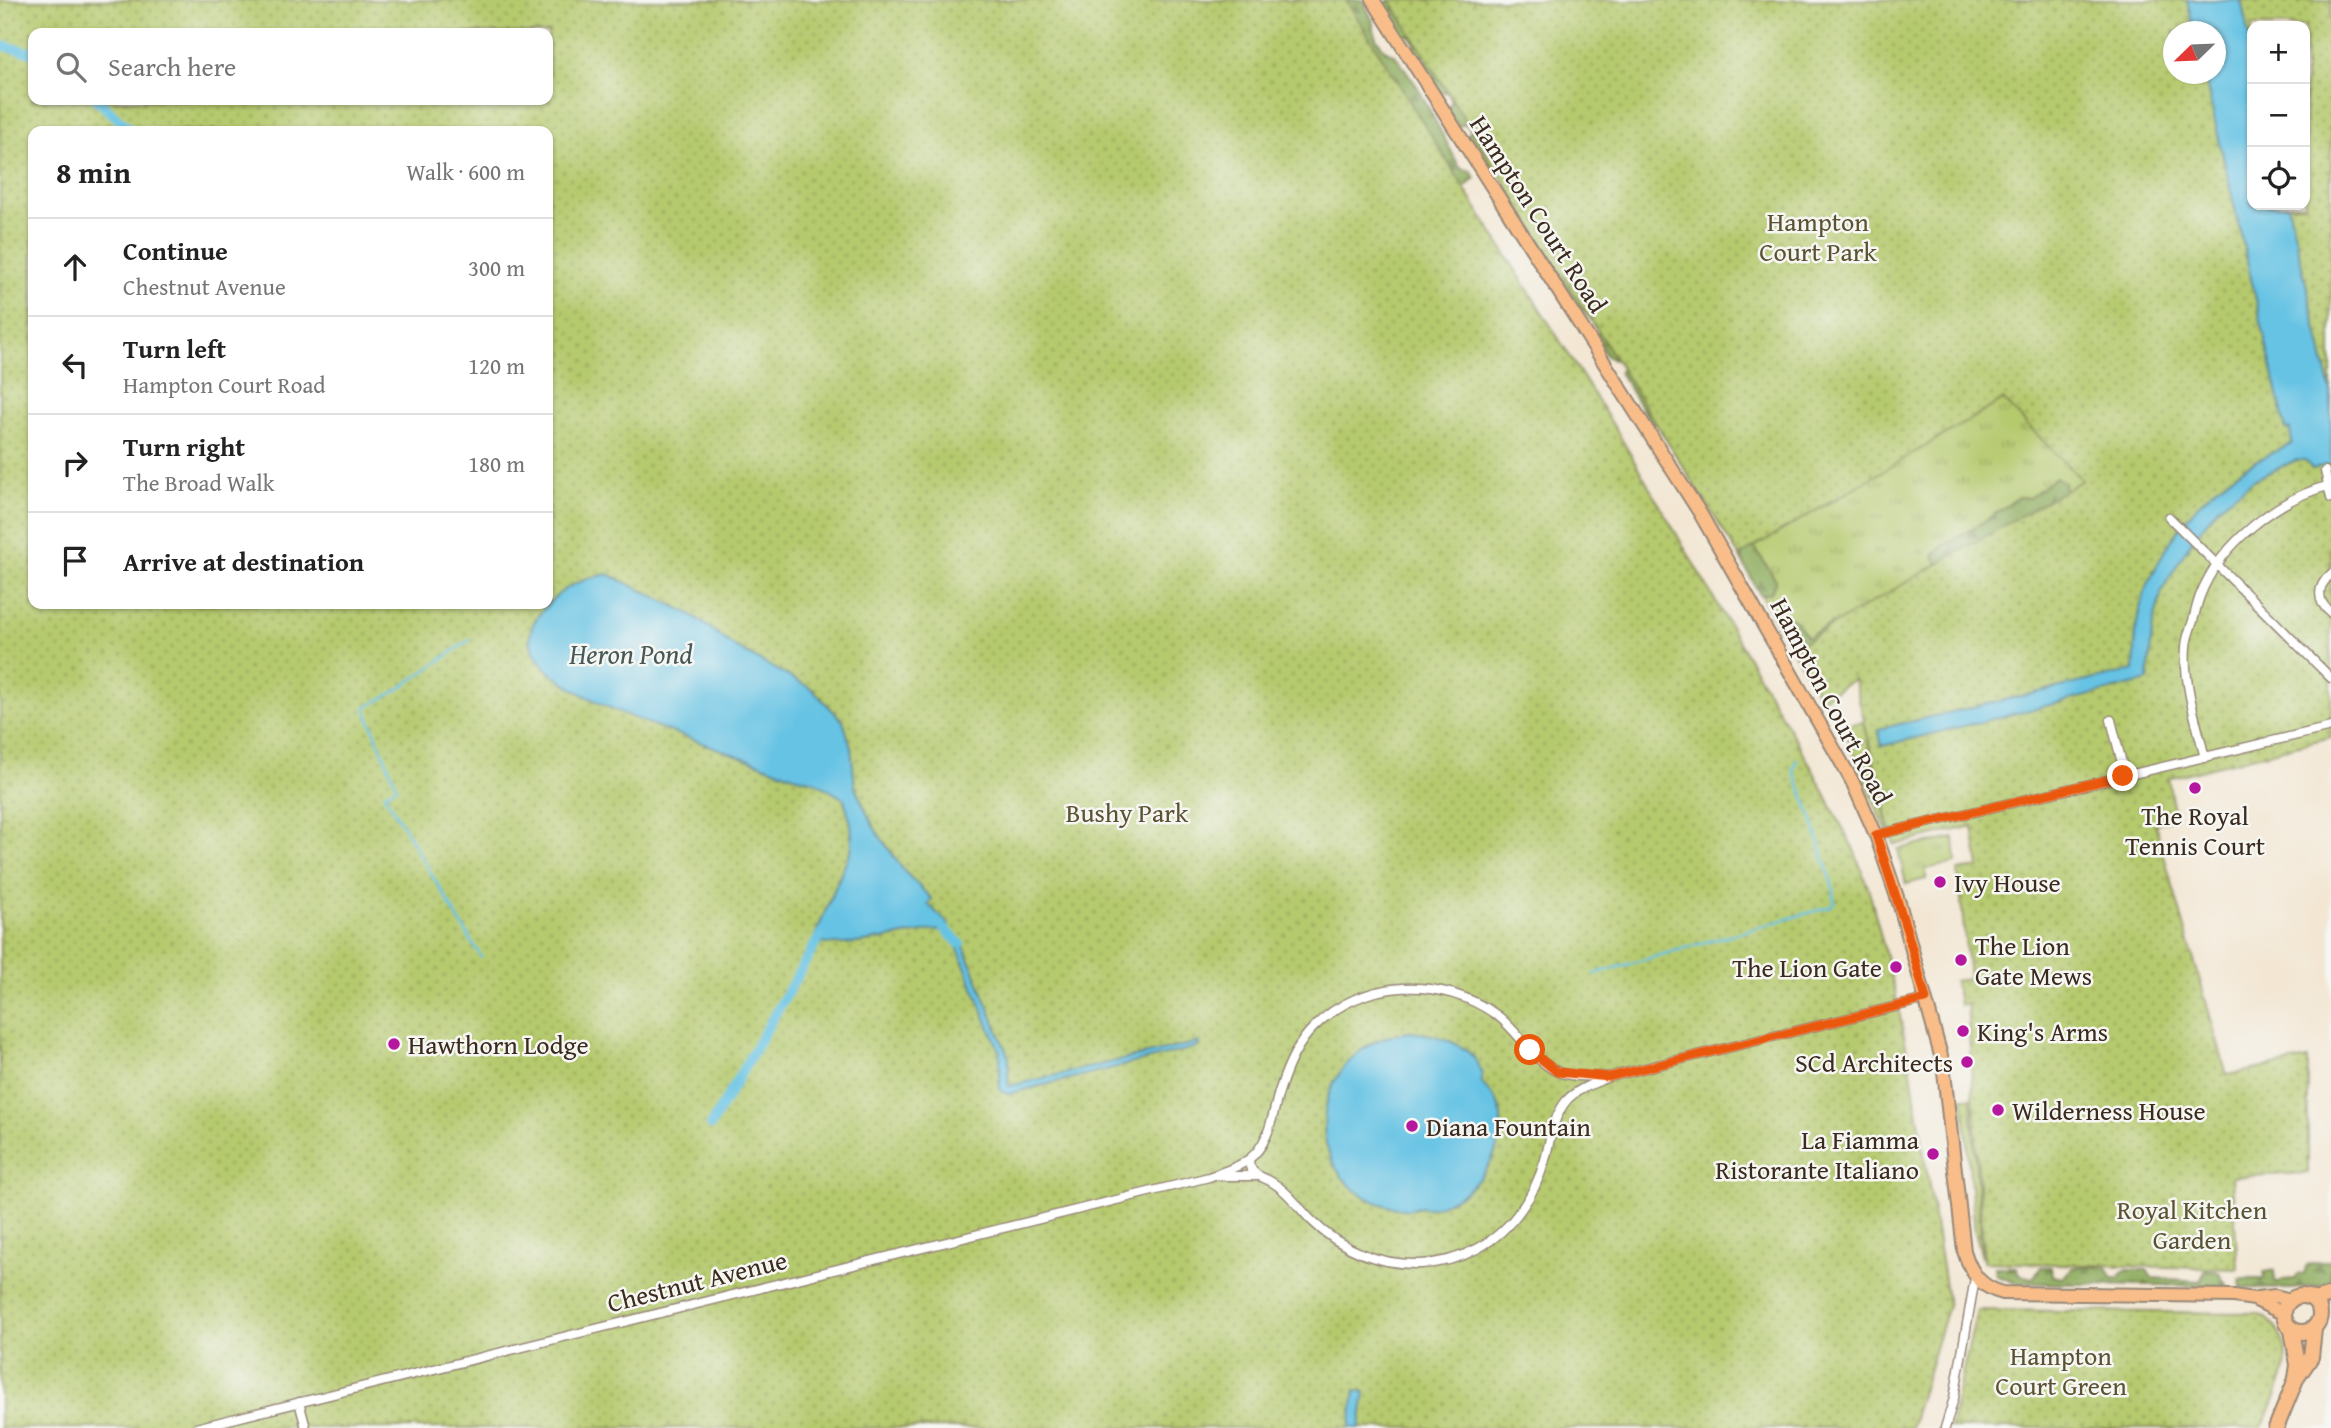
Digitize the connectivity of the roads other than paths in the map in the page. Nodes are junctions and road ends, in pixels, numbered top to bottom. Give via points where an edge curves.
1 (1373, 0) edge
2 (2325, 471) dead end
3 (2330, 485) edge
4 (2331, 498) edge
5 (2169, 517) dead end
6 (2218, 565) junction
7 (2331, 574) edge
8 (2331, 613) edge
9 (2331, 678) edge
10 (2111, 720) dead end
11 (2331, 727) edge
12 (2205, 758) junction
13 (2125, 775) junction
14 (1876, 835) junction
15 (1926, 999) junction
16 (1571, 1074) junction
17 (1609, 1077) junction
18 (1574, 1095) junction
19 (1249, 1160) junction
20 (1259, 1176) junction
21 (1209, 1177) junction
22 (1975, 1278) junction
23 (2331, 1295) edge
24 (2254, 1299) junction
25 (2291, 1300) junction
26 (2314, 1300) junction
27 (2284, 1314) junction
28 (2321, 1322) edge
29 (2292, 1329) junction
30 (2296, 1379) junction
31 (299, 1402) junction
32 (196, 1428) edge
33 (306, 1428) edge
34 (1945, 1428) edge
35 (2276, 1428) edge

1 - 14 main road, Hampton Court Road via 1700,513 1852,780
2 - 3 street
3 - 4 street
3 - 6 street via 2268,513
5 - 6 street
6 - 9 street
6 - 12 street via 2200,594 2186,646 2191,702
7 - 8 street via 2320,591 2321,601
10 - 13 street
11 - 12 street
12 - 13 street
13 - 14 street
14 - 15 main road, Hampton Court Road
15 - 17 street
15 - 22 main road, Hampton Court Road via 1943,1063 1964,1251
16 - 17 street
16 - 18 street
16 - 19 street via 1557,1072 1499,1017 1460,995 1408,987 1377,991 1342,1006 1307,1034 1285,1074 1269,1133
17 - 18 street
18 - 20 street via 1560,1110 1540,1177 1515,1218 1480,1246 1439,1262 1407,1264 1361,1255 1329,1236 1283,1190
19 - 20 street via 1251,1170
19 - 21 street, Chestnut Avenue
20 - 21 street, Chestnut Avenue
21 - 31 street, Chestnut Avenue
22 - 24 main road via 1994,1291 2011,1294
22 - 34 street
23 - 26 highway
24 - 25 main road via 2274,1296
24 - 27 main road
25 - 26 highway via 2304,1296
25 - 27 highway
26 - 28 highway
27 - 29 highway
28 - 29 highway via 2301,1333
28 - 30 highway via 2311,1357
29 - 30 highway
30 - 35 highway
31 - 32 street, Chestnut Avenue
31 - 33 street

